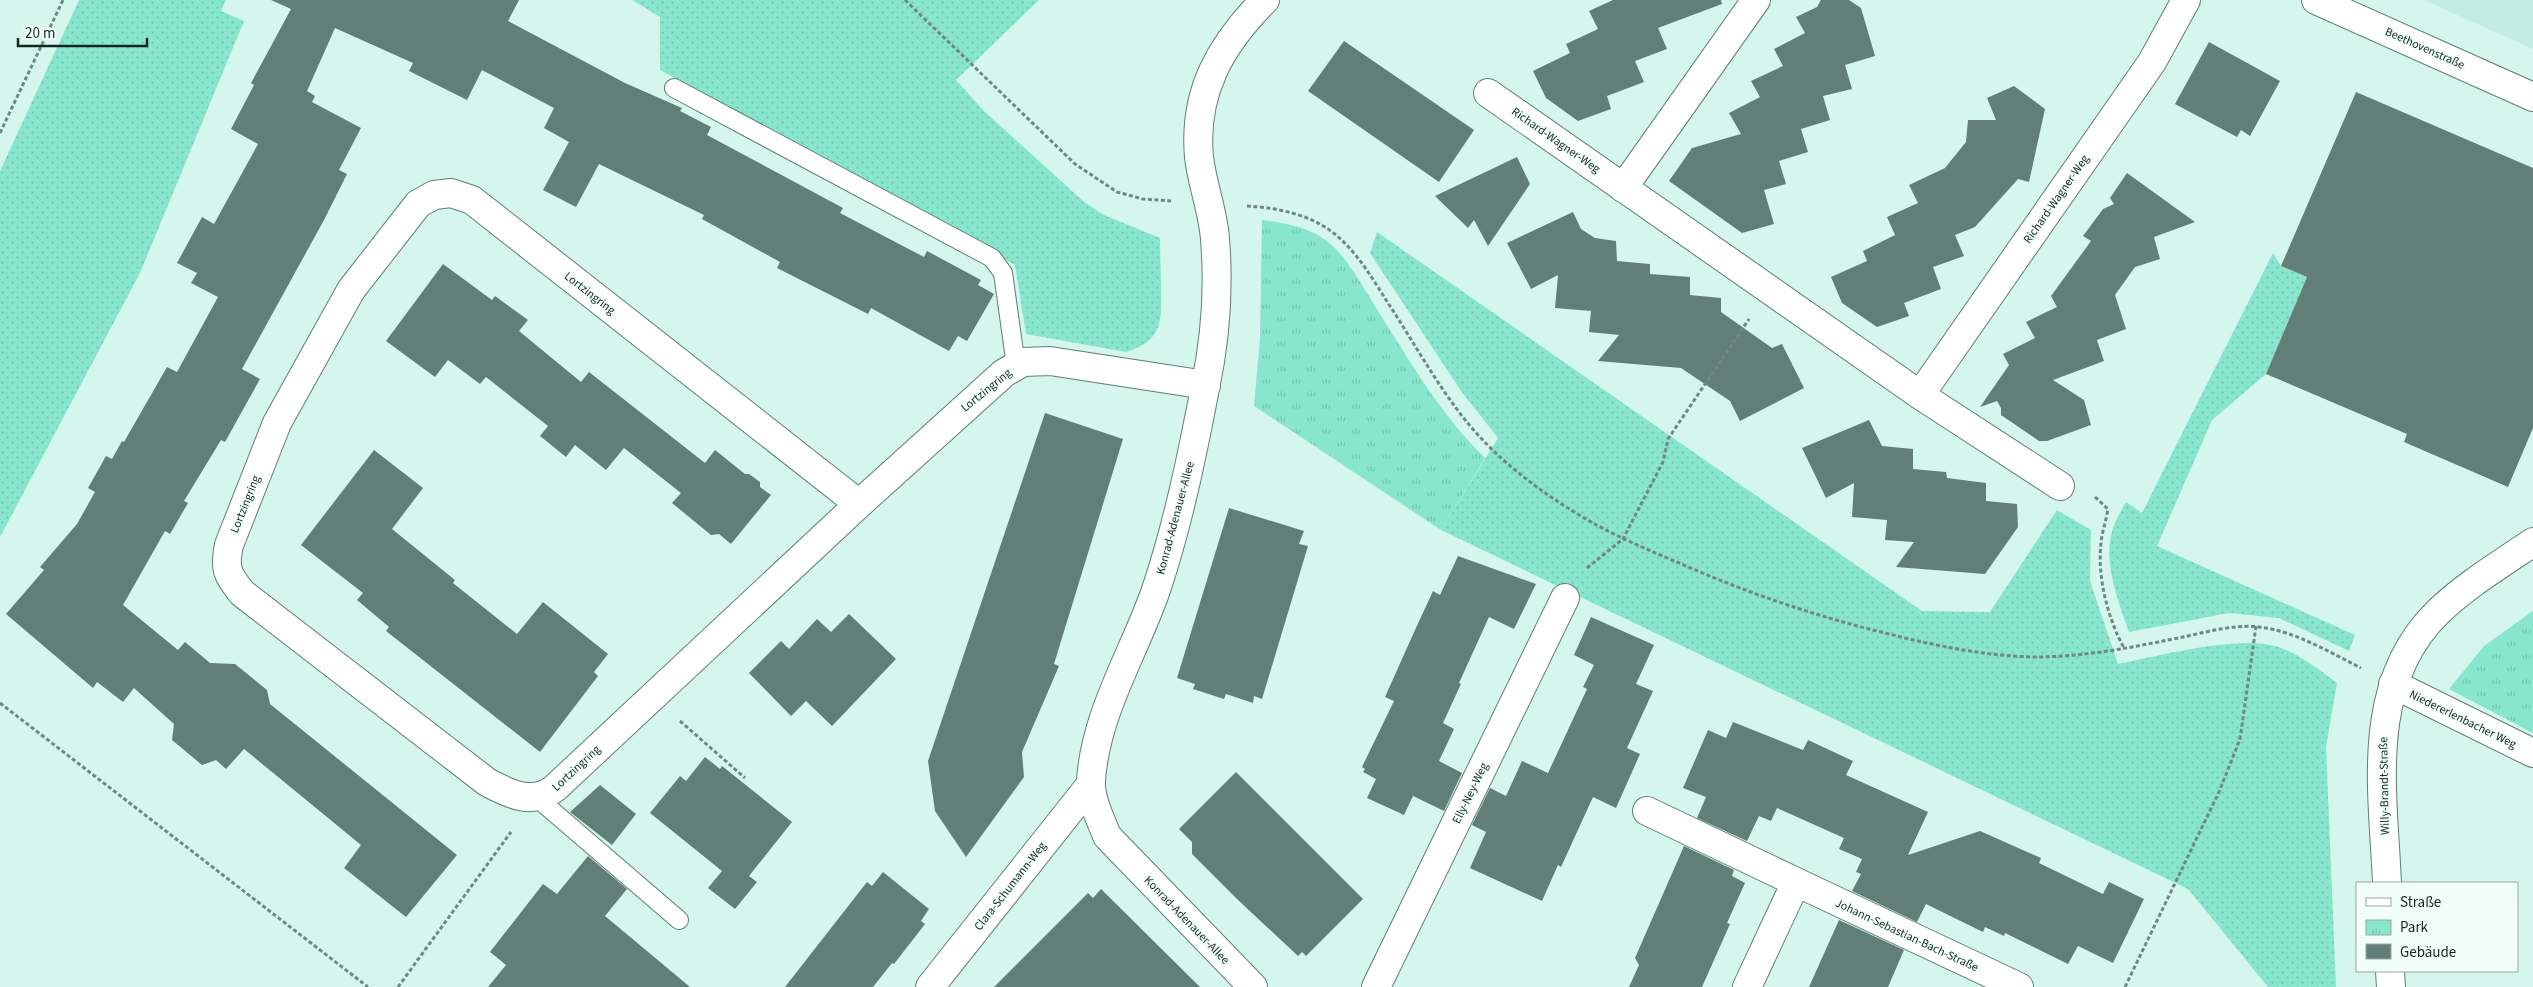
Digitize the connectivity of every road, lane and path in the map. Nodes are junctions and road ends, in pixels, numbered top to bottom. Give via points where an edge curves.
1 (63, 0) edge
2 (905, 0) edge
3 (1265, 0) edge
4 (1756, 0) edge
5 (2186, 0) edge
6 (2316, 0) edge
7 (674, 88) dead end
8 (1488, 92) dead end
9 (2533, 97) edge
10 (0, 133) edge
11 (1623, 188) junction
12 (1210, 204) junction
13 (1769, 290) junction
14 (1016, 366) junction
15 (1206, 385) junction
16 (1920, 395) junction
17 (2060, 486) joint
18 (859, 504) junction
19 (1623, 539) junction
20 (2533, 542) edge
21 (1565, 598) joint
22 (2256, 626) junction
23 (2124, 648) junction
24 (2393, 684) junction
25 (652, 697) junction
26 (0, 703) edge
27 (2533, 753) edge
28 (745, 778) dead end
29 (1091, 784) junction
30 (536, 797) junction
31 (1646, 811) dead end
32 (1796, 882) junction
33 (2386, 882) edge
34 (679, 920) dead end
35 (2390, 972) edge
36 (368, 987) edge
37 (398, 987) edge
38 (930, 987) edge
39 (1253, 987) edge
40 (1376, 987) edge
41 (1747, 987) edge
42 (2019, 987) edge
43 (2125, 987) edge
44 (2391, 987) edge

1 - 10 path
2 - 12 path via 1075,164 1098,181 1117,192 1143,199
3 - 12 street, Konrad-Adenauer-Allee via 1233,35 1215,64 1199,112 1199,158
4 - 11 street
5 - 16 street, Richard-Wagner-Weg via 2152,62
6 - 9 street, Beethovenstraße
7 - 14 lane via 992,258 1003,273
8 - 11 street, Richard-Wagner-Weg
11 - 13 street, Richard-Wagner-Weg
12 - 15 street, Konrad-Adenauer-Allee via 1216,239 1216,272
12 - 19 path via 1262,207 1293,215 1317,222 1340,238 1363,263 1472,428 1535,486
13 - 16 street, Richard-Wagner-Weg
13 - 19 path via 1668,439 1663,462
14 - 15 street, Lortzingring via 1023,362 1050,361
14 - 18 street, Lortzingring via 1004,372
15 - 29 street, Konrad-Adenauer-Allee via 1175,523 1155,590 1102,722 1094,751
16 - 17 street, Richard-Wagner-Weg
17 - 23 path via 2072,481 2108,509 2101,542 2102,578
18 - 25 street, Lortzingring
18 - 30 street, Lortzingring via 472,200 452,194 434,194 418,204 351,290 277,423 229,545 226,563 229,575 242,593 487,782 520,797
19 - 21 path via 1588,568
19 - 23 path via 1780,604 1911,640 1997,656 2071,656
20 - 24 street, Willy-Brandt-Straße via 2438,612 2403,657
21 - 40 street, Elly-Ney-Weg
22 - 23 path
22 - 24 path via 2277,630 2317,646
22 - 43 path via 2245,714 2232,761
24 - 27 street, Niedererlenbacher Weg
24 - 33 street, Willy-Brandt-Straße via 2384,717 2381,760
25 - 28 path
25 - 30 street, Lortzingring via 554,788
26 - 36 path
29 - 38 street, Clara-Schumann-Weg
29 - 39 street, Konrad-Adenauer-Allee via 1108,836
30 - 34 lane
30 - 37 path
31 - 32 street, Johann-Sebastian-Bach-Straße
32 - 41 street
32 - 42 street, Johann-Sebastian-Bach-Straße
35 - 44 street

